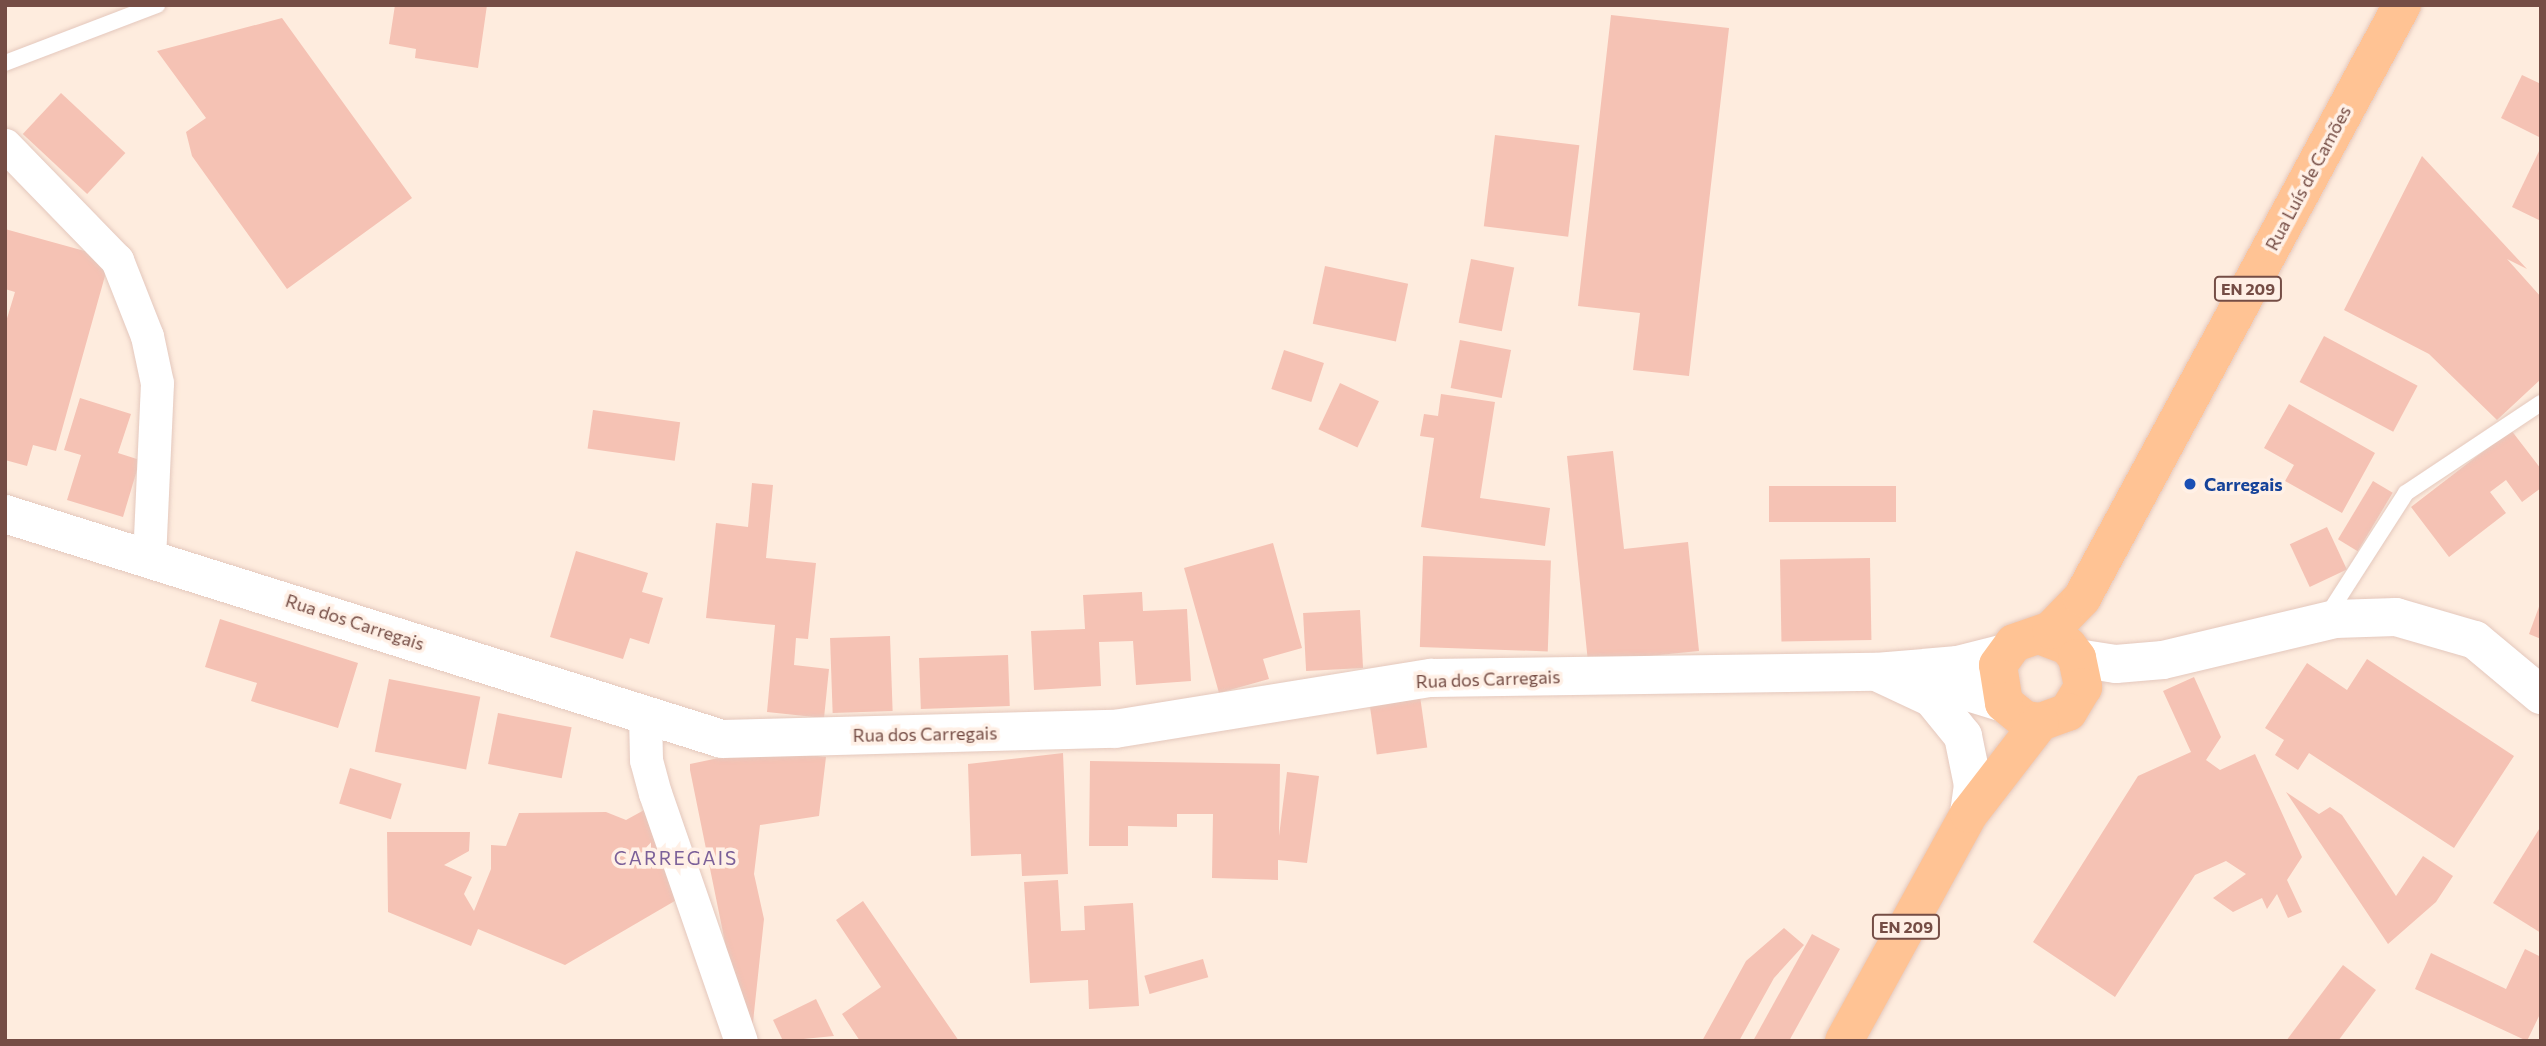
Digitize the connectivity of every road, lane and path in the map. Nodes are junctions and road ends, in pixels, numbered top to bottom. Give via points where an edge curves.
1 (158, 5) edge
2 (2402, 5) edge
3 (5, 63) edge
4 (5, 145) edge
5 (2541, 403) edge
6 (5, 514) edge
7 (149, 557) junction
8 (2096, 574) junction
9 (2323, 622) junction
10 (2039, 635) junction
11 (2005, 653) junction
12 (2077, 658) junction
13 (2163, 660) junction
14 (1876, 672) junction
15 (2541, 695) edge
16 (2077, 701) junction
17 (2004, 704) junction
18 (645, 715) junction
19 (2040, 722) junction
20 (1969, 814) junction
21 (1849, 1037) edge
22 (741, 1041) edge

1 - 3 lane
2 - 8 main road, Rua Luís de Camões / EN 209
4 - 7 street via 117,260 147,336 157,383
5 - 9 lane via 2406,493
6 - 7 street, Rua dos Carregais
7 - 18 street, Rua dos Carregais
8 - 10 main road, Rua Luís de Camões / EN 209 via 2067,618
8 - 12 main road, Rua Luís de Camões / EN 209
9 - 13 street
9 - 15 street via 2396,617 2475,640
10 - 11 main road, Rua Luís de Camões / EN 209
10 - 12 main road via 2056,638
11 - 14 street, Rua dos Carregais via 1958,664
11 - 17 main road, EN 209 via 1996,678
12 - 13 street via 2116,664
12 - 16 main road, Rua Luís de Camões / EN 209 via 2083,687
13 - 16 street
14 - 17 street, Rua dos Carregais via 1956,684
14 - 18 street, Rua dos Carregais via 1431,678 1115,729 722,739
14 - 20 street, Rua dos Carregais via 1932,698 1963,736 1973,785
16 - 19 main road, EN 209 via 2061,716
17 - 19 main road via 2025,720
17 - 20 main road, EN 209
18 - 22 street via 646,760 655,793
19 - 20 main road, EN 209
20 - 21 main road, EN 209

